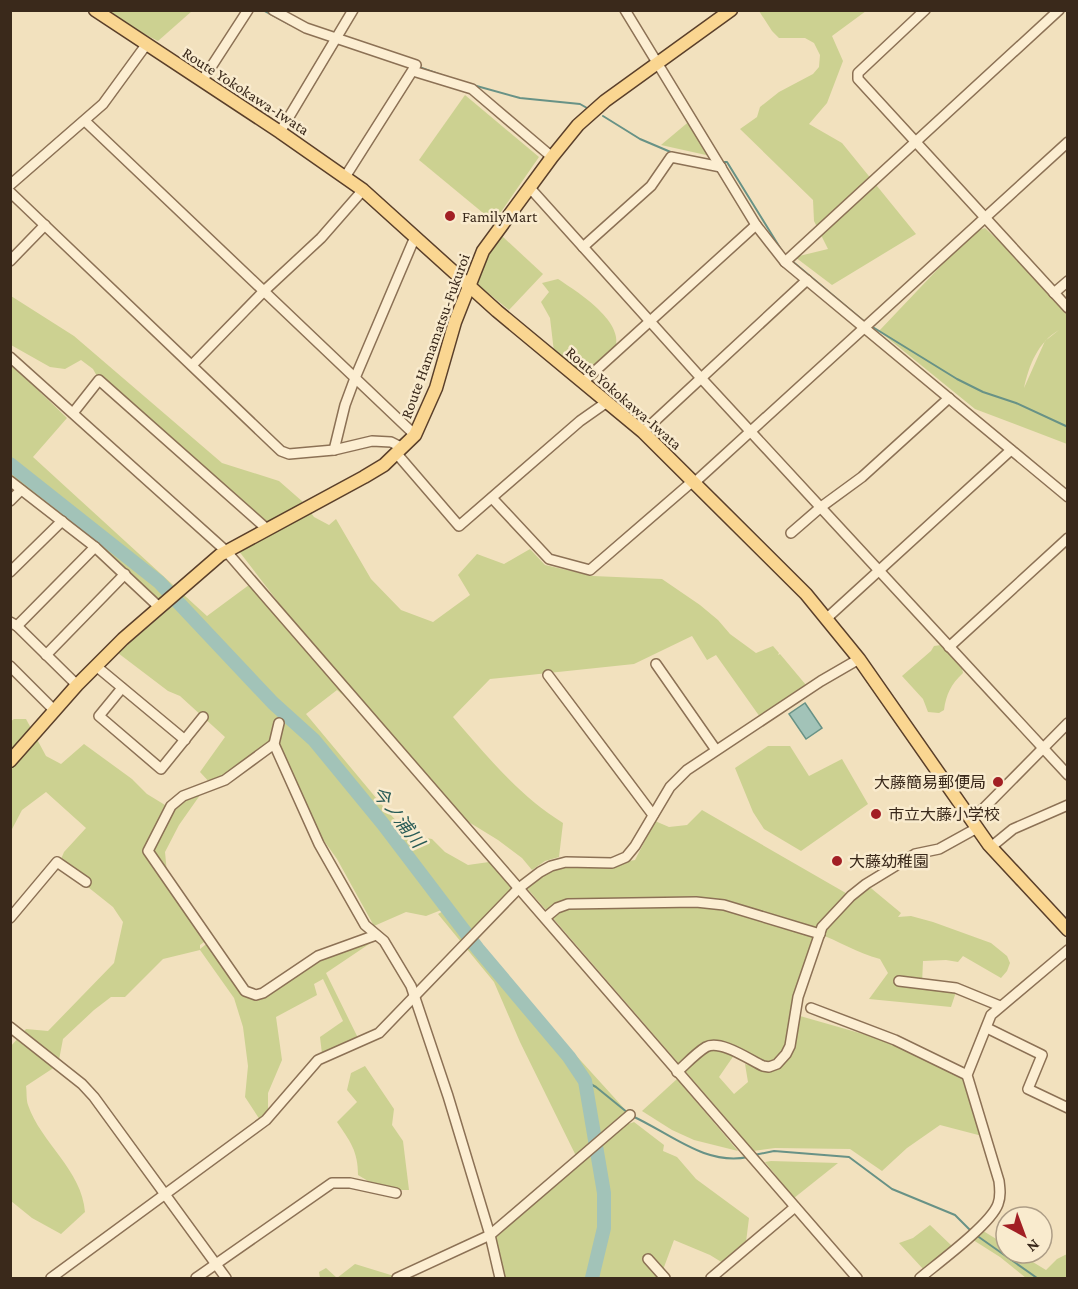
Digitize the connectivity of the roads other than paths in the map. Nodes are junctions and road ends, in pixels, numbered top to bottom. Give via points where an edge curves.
1 (95, 10) edge
2 (248, 10) edge
3 (273, 10) edge
4 (354, 10) edge
5 (625, 10) edge
6 (731, 10) edge
7 (925, 10) edge
8 (1059, 10) edge
9 (336, 41) junction
10 (146, 45) junction
11 (658, 64) junction
12 (414, 69) junction
13 (202, 81) junction
14 (85, 122) junction
15 (280, 132) junction
16 (915, 142) junction
17 (1068, 142) edge
18 (552, 157) junction
19 (721, 167) junction
20 (345, 177) junction
21 (10, 185) edge
22 (530, 188) junction
23 (363, 190) junction
24 (10, 192) edge
25 (985, 218) junction
26 (45, 225) junction
27 (756, 225) junction
28 (415, 237) junction
29 (584, 247) junction
30 (10, 261) edge
31 (785, 262) junction
32 (807, 280) junction
33 (1068, 281) edge
34 (468, 285) junction
35 (264, 291) junction
36 (1054, 293) junction
37 (1068, 308) edge
38 (650, 321) junction
39 (865, 329) junction
40 (10, 357) edge
41 (192, 365) junction
42 (355, 378) junction
43 (701, 378) junction
44 (583, 382) junction
45 (949, 398) junction
46 (607, 402) junction
47 (73, 413) junction
48 (751, 431) junction
49 (643, 432) junction
50 (415, 435) junction
51 (334, 450) junction
52 (1011, 450) junction
53 (400, 451) junction
54 (10, 481) edge
55 (693, 482) junction
56 (21, 490) junction
57 (1068, 497) edge
58 (492, 498) junction
59 (10, 501) edge
60 (820, 507) junction
61 (62, 521) junction
62 (267, 529) junction
63 (791, 533) dead end
64 (1068, 538) edge
65 (95, 547) junction
66 (226, 551) junction
67 (879, 570) junction
68 (10, 572) edge
69 (125, 574) junction
70 (168, 599) junction
71 (827, 618) junction
72 (14, 624) edge
73 (949, 647) junction
74 (46, 655) junction
75 (859, 658) junction
76 (656, 664) dead end
77 (10, 666) edge
78 (96, 666) junction
79 (548, 675) dead end
80 (77, 685) junction
81 (122, 688) junction
82 (55, 711) junction
83 (203, 717) dead end
84 (279, 723) dead end
85 (1068, 723) edge
86 (185, 740) junction
87 (274, 744) junction
88 (1042, 749) junction
89 (716, 750) junction
90 (10, 761) edge
91 (1068, 775) edge
92 (1068, 805) edge
93 (653, 815) junction
94 (973, 823) junction
95 (991, 847) junction
96 (86, 882) dead end
97 (519, 888) junction
98 (10, 918) edge
99 (545, 918) junction
100 (1066, 924) edge
101 (820, 934) junction
102 (376, 935) junction
103 (1068, 950) edge
104 (899, 981) dead end
105 (415, 996) junction
106 (1000, 1006) junction
107 (811, 1008) dead end
108 (10, 1027) edge
109 (987, 1028) junction
110 (677, 1072) junction
111 (967, 1076) junction
112 (1068, 1108) edge
113 (630, 1115) dead end
114 (396, 1193) dead end
115 (165, 1194) junction
116 (795, 1207) junction
117 (490, 1235) junction
118 (648, 1259) dead end
119 (215, 1264) junction
120 (51, 1278) edge
121 (196, 1278) edge
122 (226, 1278) edge
123 (397, 1278) edge
124 (500, 1278) edge
125 (665, 1278) edge
126 (711, 1278) edge
127 (857, 1278) edge
128 (920, 1278) edge

1 - 10 main road, Route Yokokawa-Iwata
2 - 13 street
3 - 9 street
4 - 9 street
5 - 11 street
6 - 11 main road, Route Hamamatsu-Fukuroi
7 - 16 street via 858,73 858,79
8 - 16 street
9 - 12 street
9 - 15 street
10 - 13 main road, Route Yokokawa-Iwata
10 - 14 street
11 - 18 main road, Route Hamamatsu-Fukuroi via 605,101 578,125
11 - 19 street
12 - 18 street via 472,89
12 - 20 street
13 - 15 main road, Route Yokokawa-Iwata
14 - 21 street
14 - 35 street
15 - 20 main road, Route Yokokawa-Iwata
16 - 25 street
16 - 31 street
17 - 25 street
18 - 22 main road, Route Hamamatsu-Fukuroi
19 - 27 street
19 - 29 street via 671,158 651,186
20 - 23 main road, Route Yokokawa-Iwata
22 - 29 street
22 - 34 main road, Route Hamamatsu-Fukuroi via 483,251
23 - 28 main road, Route Yokokawa-Iwata
23 - 35 street via 321,238
24 - 26 street
25 - 36 street
25 - 39 street
26 - 30 street
26 - 41 street
27 - 31 street
27 - 38 street
28 - 34 main road, Route Yokokawa-Iwata
28 - 42 street
29 - 38 street
31 - 32 street
32 - 39 street
32 - 43 street
33 - 36 street
34 - 44 main road, Route Yokokawa-Iwata
34 - 50 main road, Route Hamamatsu-Fukuroi via 436,388
35 - 41 street
35 - 42 street
36 - 37 street
38 - 43 street
38 - 44 street
39 - 45 street
39 - 48 street
40 - 47 street
41 - 51 street via 281,451 289,454
42 - 50 street
42 - 51 street
43 - 48 street
43 - 49 street
44 - 46 main road, Route Yokokawa-Iwata
45 - 52 street
45 - 60 street via 862,477
46 - 49 main road, Route Yokokawa-Iwata
46 - 58 street
47 - 62 street via 99,380
47 - 66 street
48 - 55 street
48 - 60 street
49 - 55 main road, Route Yokokawa-Iwata
50 - 53 main road, Route Hamamatsu-Fukuroi
51 - 53 street via 372,441 391,442
52 - 57 street
52 - 67 street
53 - 58 street via 459,526
53 - 62 main road, Route Hamamatsu-Fukuroi via 364,477
54 - 56 street
55 - 58 street via 590,570 549,559
55 - 71 main road, Route Yokokawa-Iwata
56 - 59 street
56 - 61 street
60 - 63 street
60 - 67 street
61 - 65 street
61 - 68 street
62 - 66 main road, Route Hamamatsu-Fukuroi
64 - 73 street
65 - 69 street
65 - 72 street
66 - 70 main road, Route Hamamatsu-Fukuroi
66 - 97 street
67 - 71 street
67 - 73 street
69 - 70 street
69 - 74 street
70 - 78 main road, Route Hamamatsu-Fukuroi
71 - 75 main road, Route Yokokawa-Iwata
72 - 74 street
73 - 88 street
74 - 80 street
75 - 89 street
75 - 94 main road, Route Yokokawa-Iwata
76 - 89 street
77 - 82 street
78 - 80 main road, Route Hamamatsu-Fukuroi
78 - 81 street
79 - 93 street
80 - 82 main road, Route Hamamatsu-Fukuroi
81 - 86 street
81 - 86 street via 99,716 161,769
82 - 90 main road, Route Hamamatsu-Fukuroi
83 - 86 street
84 - 87 street
85 - 88 street
87 - 102 street via 319,844 365,925
87 - 102 street via 225,780 183,796 171,806 148,851 245,992 263,993 318,956
88 - 91 street
88 - 94 street
89 - 93 street via 673,784
92 - 95 street via 1013,829
93 - 97 street via 626,857 612,862 566,862 551,866
94 - 95 main road, Route Yokokawa-Iwata
94 - 101 street via 939,849 915,854 866,884 844,903
95 - 100 main road, Route Yokokawa-Iwata
96 - 98 street via 57,862
97 - 99 street
97 - 105 street
99 - 101 street via 568,904 696,902 724,905
99 - 110 street
101 - 110 street via 798,997 790,1046 777,1064 763,1066 716,1044 707,1046
102 - 105 street via 384,941
103 - 106 street
104 - 106 street via 956,988
105 - 115 street via 379,1033 318,1060 266,1120
105 - 117 street
106 - 109 street via 991,1015
107 - 111 street via 896,1040
108 - 115 street via 88,1091
109 - 111 street
109 - 112 street via 1042,1055 1029,1089
110 - 116 street
111 - 128 street via 999,1181 998,1206 979,1228
113 - 117 street
114 - 119 street via 332,1183
115 - 119 street
115 - 120 street
116 - 126 street
116 - 127 street
117 - 123 street
117 - 124 street
118 - 125 street
119 - 121 street
119 - 122 street

